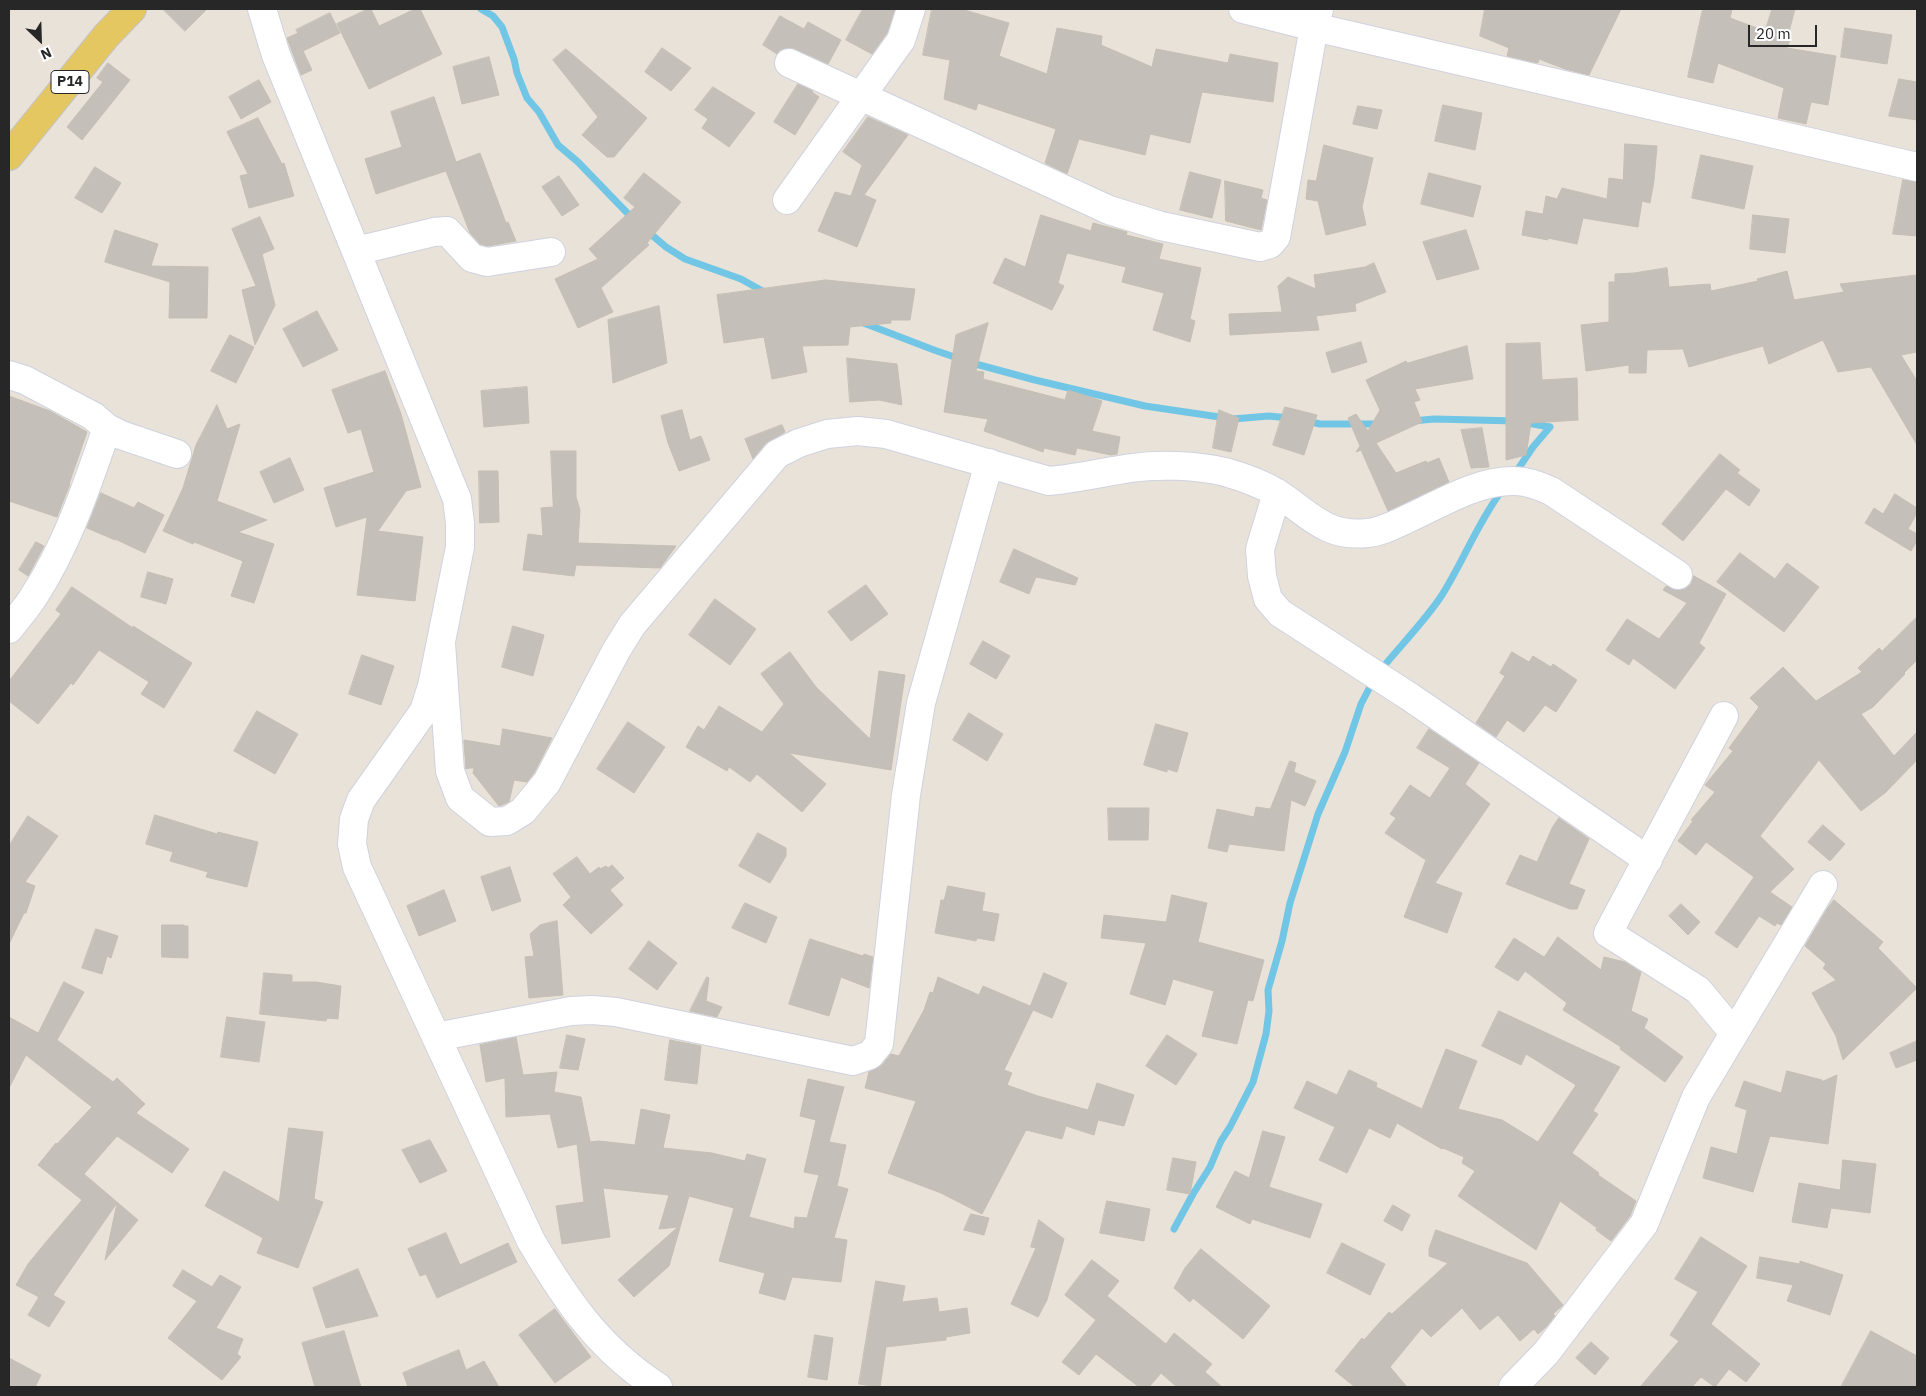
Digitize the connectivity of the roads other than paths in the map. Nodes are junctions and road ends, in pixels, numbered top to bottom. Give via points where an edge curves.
1 (132, 9) edge
2 (262, 9) edge
3 (911, 9) edge
4 (1243, 9) edge
5 (1317, 18) edge
6 (789, 63) dead end
7 (862, 97) junction
8 (9, 156) edge
9 (1917, 166) edge
10 (787, 200) dead end
11 (356, 251) junction
12 (551, 252) dead end
13 (9, 375) edge
14 (107, 428) junction
15 (177, 454) dead end
16 (989, 463) junction
17 (1277, 493) junction
18 (1678, 575) dead end
19 (9, 629) edge
20 (441, 643) junction
21 (1724, 716) dead end
22 (1648, 860) junction
23 (1823, 885) dead end
24 (1733, 1032) junction
25 (436, 1038) junction
26 (658, 1387) edge
27 (1513, 1387) edge

1 - 8 main road, P14 via 106,36
2 - 11 street via 276,55
3 - 7 street via 901,40
4 - 5 street
5 - 7 street via 1276,237 1270,244 1260,247 1161,226 1108,210
5 - 9 street
6 - 7 street
7 - 10 street
11 - 12 street via 447,231 472,258 487,262
11 - 20 street via 457,499 460,547
13 - 14 street via 25,380 85,412
14 - 15 street
14 - 19 street via 64,543 34,597
16 - 17 street via 1048,481 1132,468 1192,466 1251,480
16 - 20 street via 886,434 858,431 827,434 777,454 632,625 547,782 523,811 507,821 490,822 460,798 450,771
16 - 25 street via 921,703 906,795 879,1044 870,1055 852,1062 616,1012 592,1010 571,1011
17 - 18 street via 1318,524 1344,534 1368,533 1392,526 1469,490 1494,483 1516,480 1537,484
17 - 22 street via 1260,549 1268,599 1280,613
20 - 25 street via 424,711 361,800 354,820 352,844 357,867
21 - 22 street
22 - 24 street via 1608,934 1698,990
23 - 24 street
24 - 27 street via 1696,1097 1644,1224 1546,1354
25 - 26 street via 531,1241 558,1287 597,1337 635,1372

